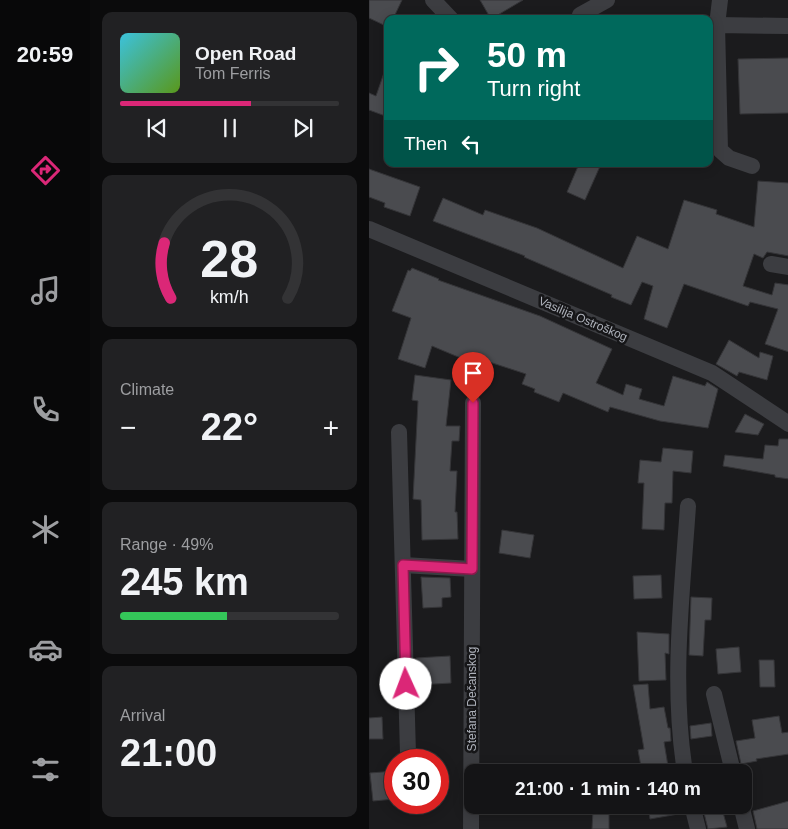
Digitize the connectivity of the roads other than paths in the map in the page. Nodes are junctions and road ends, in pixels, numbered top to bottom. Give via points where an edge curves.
1 (433, 0) edge
2 (607, 0) edge
3 (720, 0) edge
4 (447, 15) edge
5 (580, 15) dead end
6 (713, 25) edge
7 (788, 26) edge
8 (752, 166) dead end
9 (369, 229) edge
10 (771, 264) dead end
11 (788, 267) edge
12 (473, 403) dead end
13 (788, 424) edge
14 (399, 432) dead end
15 (688, 506) dead end
16 (403, 565) junction
17 (472, 569) junction
18 (714, 694) dead end
19 (408, 749) edge
20 (684, 764) edge
21 (731, 764) edge
22 (694, 814) edge
23 (743, 814) edge
24 (471, 829) edge
25 (698, 829) edge
26 (747, 829) edge

1 - 4 street
2 - 5 street
3 - 6 street
6 - 7 street
6 - 8 street via 720,150 729,158
9 - 13 street, Vasilija Ostroškog via 711,373
10 - 11 street
12 - 17 street, Stefana Dečanskog
14 - 16 street
15 - 20 street via 677,644 678,706
16 - 17 street
16 - 19 street
17 - 24 street, Stefana Dečanskog
18 - 21 street
22 - 25 street
23 - 26 street

